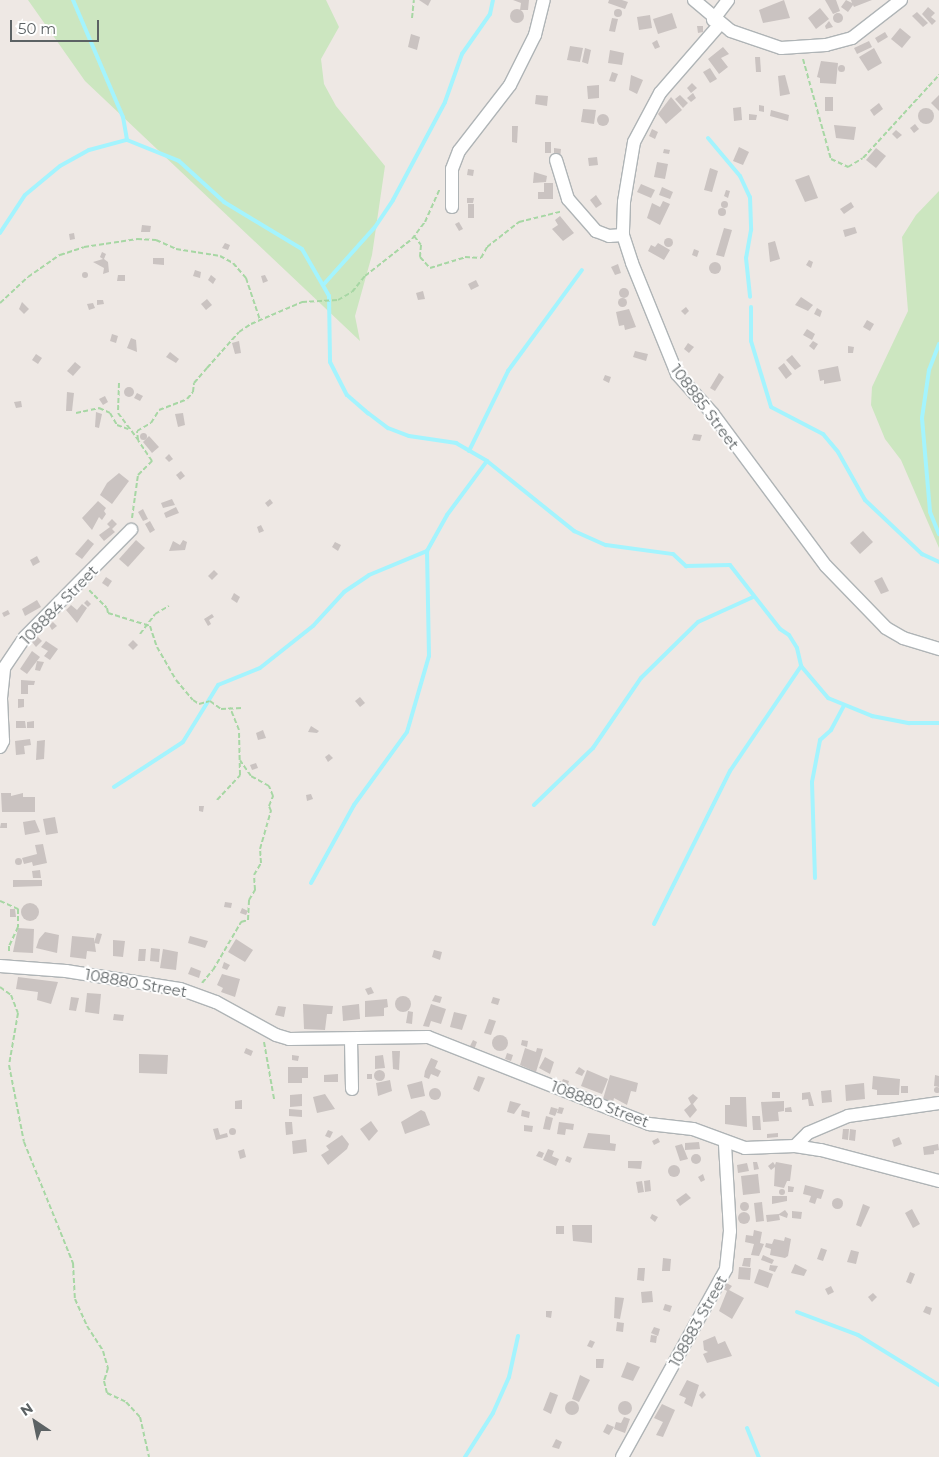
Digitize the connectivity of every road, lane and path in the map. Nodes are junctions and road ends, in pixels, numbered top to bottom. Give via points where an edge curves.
1 (414, 0) edge
2 (544, 0) edge
3 (694, 0) edge
4 (728, 0) edge
5 (901, 0) edge
6 (412, 18) dead end
7 (716, 22) junction
8 (800, 47) junction
9 (939, 75) edge
10 (556, 160) dead end
11 (440, 187) dead end
12 (452, 207) dead end
13 (582, 213) junction
14 (623, 235) junction
15 (414, 236) junction
16 (0, 303) edge
17 (260, 320) junction
18 (119, 383) dead end
19 (76, 413) dead end
20 (128, 429) junction
21 (138, 440) junction
22 (132, 530) joint
23 (81, 581) junction
24 (169, 606) dead end
25 (147, 625) junction
26 (140, 634) dead end
27 (939, 649) edge
28 (230, 708) junction
29 (242, 708) dead end
30 (0, 747) edge
31 (240, 760) junction
32 (217, 800) dead end
33 (0, 901) edge
34 (5, 966) edge
35 (0, 987) edge
36 (196, 995) junction
37 (261, 1028) junction
38 (351, 1040) junction
39 (352, 1089) dead end
40 (274, 1099) dead end
41 (939, 1103) edge
42 (724, 1143) junction
43 (795, 1146) junction
44 (939, 1181) edge
45 (149, 1457) edge
46 (622, 1457) edge

1 - 6 path
2 - 12 street via 535,35 510,85 458,151 452,169
3 - 7 street
4 - 7 street, 108885 Street
5 - 8 street via 852,38
7 - 8 street via 769,45
7 - 14 street, 108885 Street via 643,120 628,170
8 - 9 path via 832,159 848,167 863,158
10 - 13 street via 568,199
11 - 15 path via 425,222
13 - 14 street via 596,231 609,236
13 - 15 path via 562,211 519,222 487,247 481,258 465,257 430,268 420,257 421,245
14 - 27 street, 108885 Street via 662,342 677,374 693,395 713,414 826,566 868,612 902,638
15 - 17 path via 365,276 352,292 338,300 312,301 283,308
16 - 17 path via 28,277 60,256 84,247 146,240 220,256 233,263 246,278
17 - 21 path via 239,332 194,383 193,392 187,399 159,410 151,423 136,431
18 - 20 path via 118,413
19 - 20 path via 99,408 110,413 116,425
20 - 21 path
21 - 22 path via 152,461 138,475
22 - 23 street, 108884 Street
23 - 25 path via 108,613
23 - 30 street, 108884 Street via 24,637 4,668 1,698 3,741
24 - 25 path via 155,614
25 - 26 path
25 - 28 path via 188,696 200,704 210,701 221,708
28 - 29 path
28 - 31 path via 239,730
31 - 32 path via 240,775
31 - 36 path via 251,776 269,786 273,796 268,806 271,811 260,849 261,863 254,875 255,890 249,900 248,920 241,922
33 - 34 path via 18,909 18,927 9,946
34 - 36 street, 108880 Street via 128,979
35 - 45 path via 11,995 18,1013 9,1065 24,1142 73,1263 76,1299 106,1359 108,1368 104,1381 107,1393 126,1402 140,1417
36 - 37 street, 108880 Street
37 - 38 street, 108880 Street via 289,1039
37 - 40 path
38 - 39 street
38 - 42 street, 108880 Street via 414,1036 448,1042 627,1118 693,1130
41 - 43 street via 848,1116 808,1133
42 - 43 street, 108880 Street via 762,1149
42 - 46 street, 108883 Street via 730,1231 726,1269
43 - 44 street, 108880 Street via 855,1158

